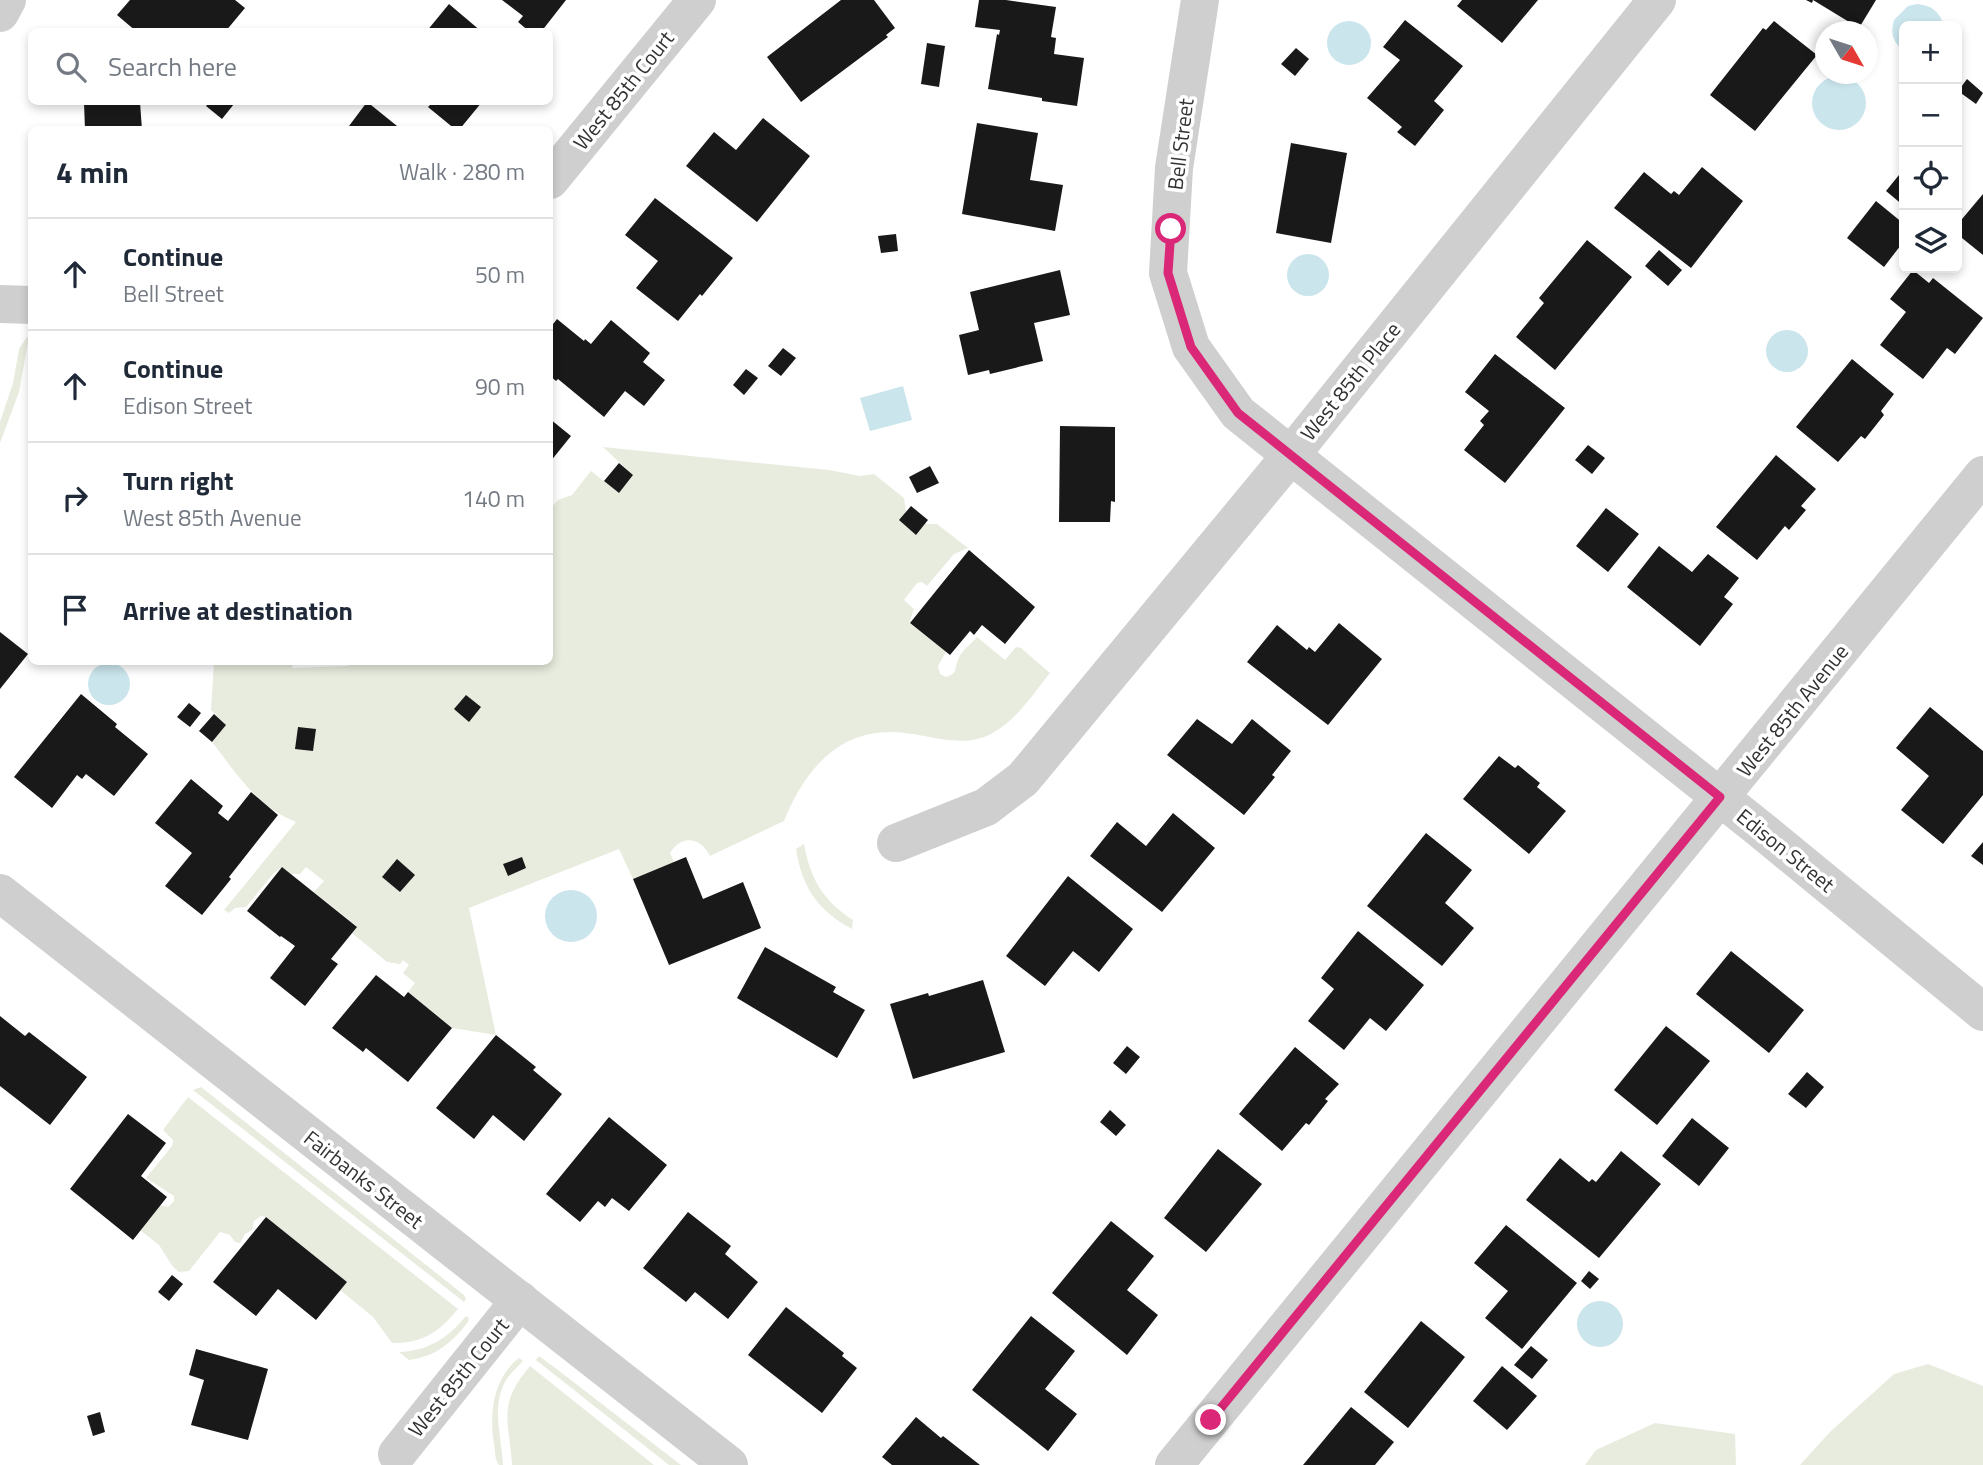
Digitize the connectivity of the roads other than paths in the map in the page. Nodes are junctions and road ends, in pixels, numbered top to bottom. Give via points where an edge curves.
1 (7, 0) edge
2 (697, 0) edge
3 (1200, 0) edge
4 (1657, 0) edge
5 (0, 13) edge
6 (553, 176) edge
7 (0, 304) edge
8 (28, 305) edge
9 (1291, 455) junction
10 (1983, 475) edge
11 (1720, 797) junction
12 (896, 843) dead end
13 (0, 893) edge
14 (1983, 1012) edge
15 (520, 1300) junction
16 (397, 1454) dead end
17 (729, 1465) edge
18 (1174, 1465) edge

1 - 5 street
2 - 6 street, West 85th Court
3 - 9 street, Bell Street via 1174,169 1168,273 1191,347 1238,413
4 - 9 street, West 85th Place
7 - 8 street
9 - 11 street, Edison Street
9 - 12 street, West 85th Place via 1023,779 986,807
10 - 11 street, West 85th Avenue
11 - 14 street, Edison Street
11 - 18 street, West 85th Avenue
13 - 15 street, Fairbanks Street
15 - 16 street, West 85th Court
15 - 17 street, Fairbanks Street

